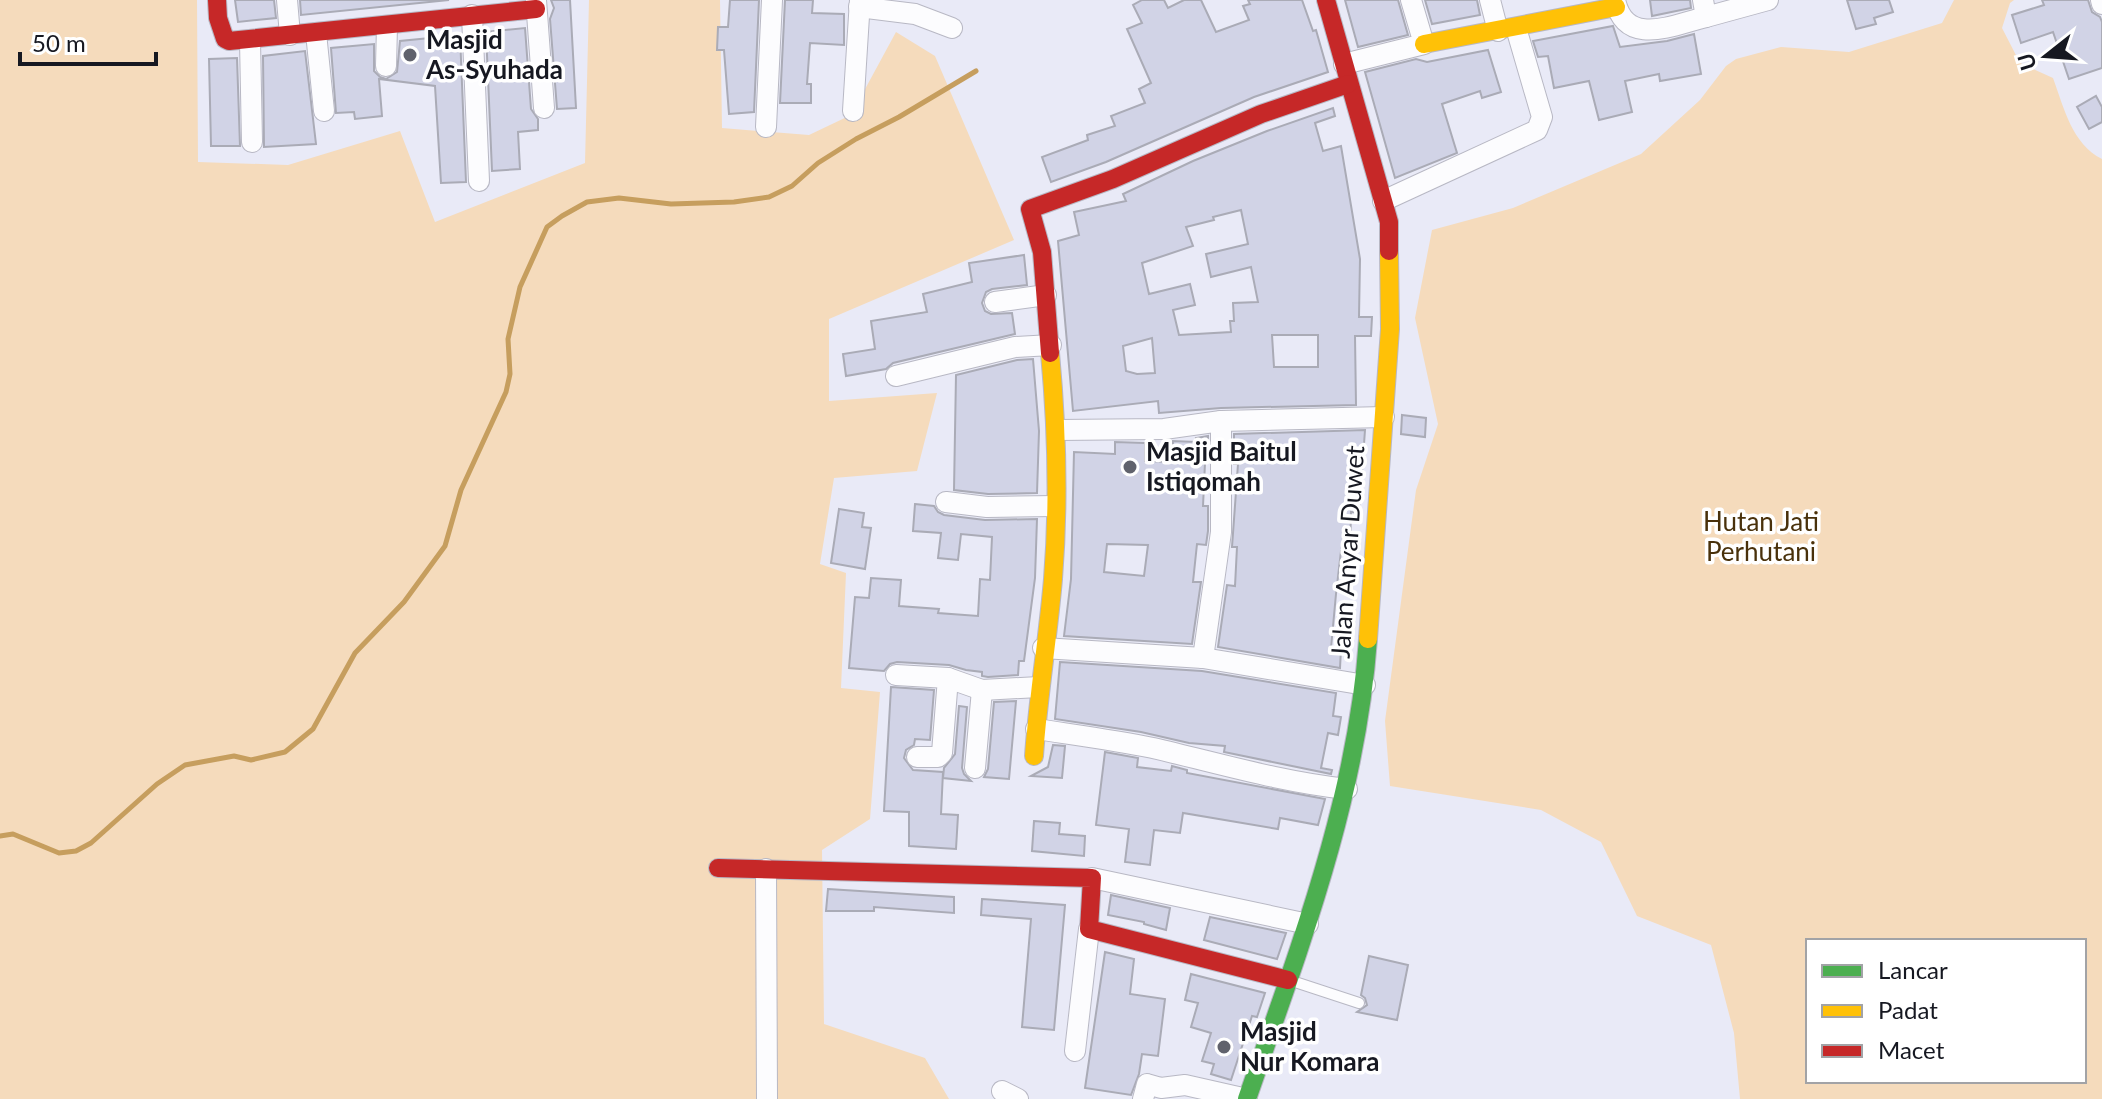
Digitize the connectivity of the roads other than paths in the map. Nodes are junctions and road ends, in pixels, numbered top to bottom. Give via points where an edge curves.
1 (217, 0) edge
2 (287, 0) edge
3 (772, 0) edge
4 (1326, 0) edge
5 (1411, 0) edge
6 (1490, 0) edge
7 (1768, 0) edge
8 (536, 4) edge
9 (859, 4) edge
10 (1616, 4) edge
11 (1704, 8) edge
12 (435, 9) edge
13 (472, 15) junction
14 (387, 26) junction
15 (952, 28) dead end
16 (1507, 29) junction
17 (316, 33) junction
18 (290, 35) junction
19 (250, 41) junction
20 (1424, 44) junction
21 (386, 66) dead end
22 (1346, 74) junction
23 (544, 108) dead end
24 (324, 111) dead end
25 (853, 111) dead end
26 (766, 127) dead end
27 (252, 142) dead end
28 (479, 181) dead end
29 (1383, 201) junction
30 (1046, 295) junction
31 (995, 302) dead end
32 (1051, 345) junction
33 (896, 376) dead end
34 (1384, 417) junction
35 (1221, 421) junction
36 (1057, 430) junction
37 (946, 502) dead end
38 (1055, 506) junction
39 (1043, 648) junction
40 (1203, 658) junction
41 (896, 675) dead end
42 (948, 678) junction
43 (1365, 685) junction
44 (1039, 687) junction
45 (982, 690) junction
46 (1036, 729) junction
47 (1034, 756) dead end
48 (917, 757) dead end
49 (975, 768) dead end
50 (1347, 789) junction
51 (718, 868) dead end
52 (766, 869) junction
53 (1092, 878) junction
54 (1308, 924) junction
55 (1089, 929) junction
56 (1288, 980) junction
57 (1359, 1003) dead end
58 (1075, 1051) dead end
59 (767, 1099) edge
60 (1143, 1099) edge
61 (1247, 1099) edge

1 - 19 street via 225,39
2 - 18 street
3 - 26 street
4 - 22 street, Jalan Anyar Duwet
5 - 20 street
6 - 16 street
7 - 11 street
8 - 13 street
8 - 23 street
9 - 15 street via 915,14
9 - 25 street
10 - 11 street via 1623,22 1648,30
10 - 16 street
12 - 13 street
12 - 14 street
13 - 28 street
14 - 17 street
14 - 21 street
16 - 20 street
16 - 29 street via 1542,117 1537,130
17 - 18 street
17 - 24 street
18 - 19 street
19 - 27 street
20 - 22 street
22 - 29 street, Jalan Anyar Duwet
22 - 30 street via 1113,179 1030,209
29 - 34 street, Jalan Anyar Duwet via 1389,222 1390,329
30 - 31 street
30 - 32 street
32 - 33 street via 1015,347
32 - 36 street
34 - 35 street
34 - 43 street, Jalan Anyar Duwet
35 - 36 street via 1164,429
35 - 40 street via 1221,532
36 - 38 street
37 - 38 street
38 - 39 street via 1053,579
39 - 40 street
39 - 44 street
40 - 43 street
41 - 42 street
42 - 45 street
42 - 48 street via 942,753
43 - 50 street, Jalan Anyar Duwet
44 - 45 street
44 - 46 street
45 - 49 street
46 - 47 street
46 - 50 street
50 - 54 street, Jalan Anyar Duwet
51 - 52 street
52 - 53 street
52 - 59 street
53 - 54 street
53 - 55 street
54 - 56 street, Jalan Anyar Duwet
55 - 56 street
55 - 58 street
56 - 57 lane
56 - 61 street, Jalan Anyar Duwet
60 - 61 street via 1147,1084 1185,1085

